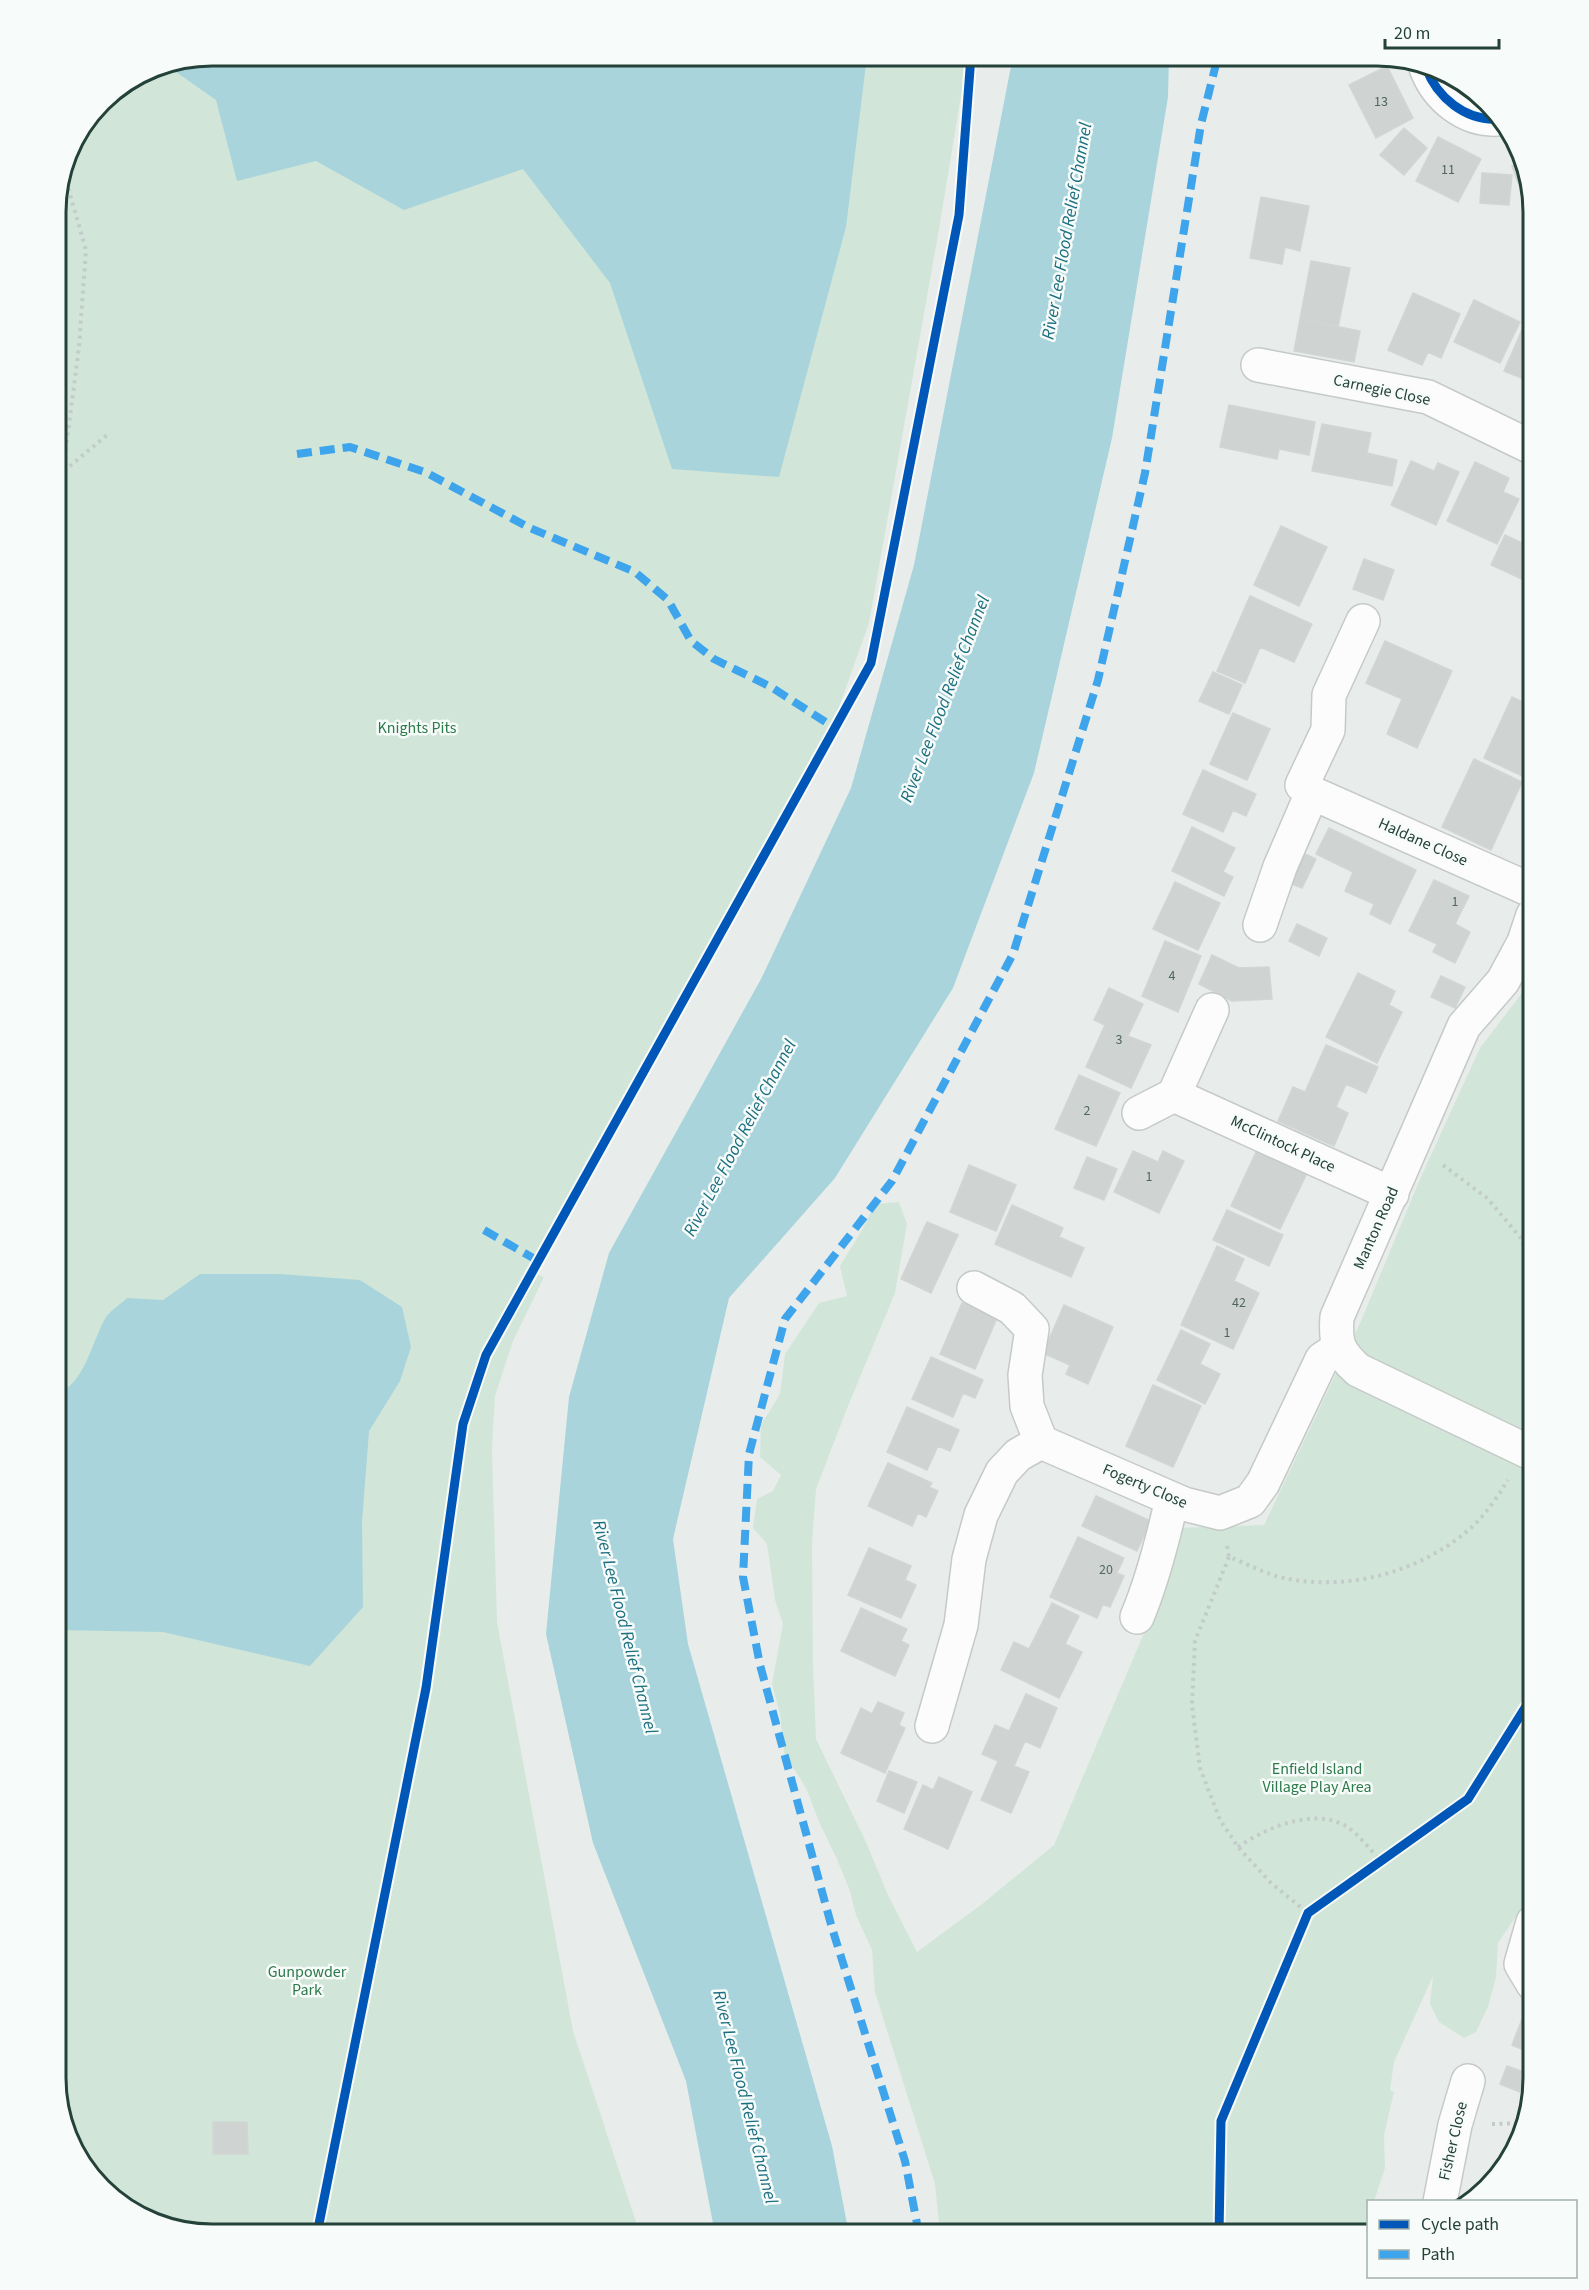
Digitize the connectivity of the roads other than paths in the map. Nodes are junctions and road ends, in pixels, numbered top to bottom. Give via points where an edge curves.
1 (1429, 76) edge
2 (1488, 117) edge
3 (1257, 365) dead end
4 (1523, 443) edge
5 (1363, 621) dead end
6 (1312, 793) junction
7 (1523, 887) edge
8 (1260, 925) dead end
9 (1523, 944) edge
10 (1212, 1010) dead end
11 (1174, 1095) junction
12 (1139, 1113) dead end
13 (1392, 1194) junction
14 (974, 1288) dead end
15 (1339, 1348) junction
16 (1041, 1442) junction
17 (1523, 1449) edge
18 (1172, 1499) junction
19 (1137, 1617) dead end
20 (932, 1726) dead end
21 (1468, 2081) dead end
22 (1440, 2200) edge

1 - 2 street via 1447,100 1468,114
3 - 4 street, Carnegie Close via 1428,397
5 - 6 street via 1329,695 1328,730 1302,785
6 - 7 street, Haldane Close
6 - 8 street
9 - 13 street, Manton Road via 1503,981 1464,1026
10 - 11 street
11 - 12 street
11 - 13 street, McClintock Place
13 - 15 street, Manton Road via 1337,1317 1335,1335
14 - 16 street via 1012,1308 1032,1329 1025,1376 1027,1406
15 - 17 street via 1358,1370
15 - 18 street, Fogerty Close via 1322,1359 1263,1483 1250,1501 1220,1513
16 - 18 street, Fogerty Close
16 - 20 street via 1018,1455 1002,1472 981,1515 969,1558 961,1624
18 - 19 street via 1151,1581
21 - 22 street, Fisher Close

